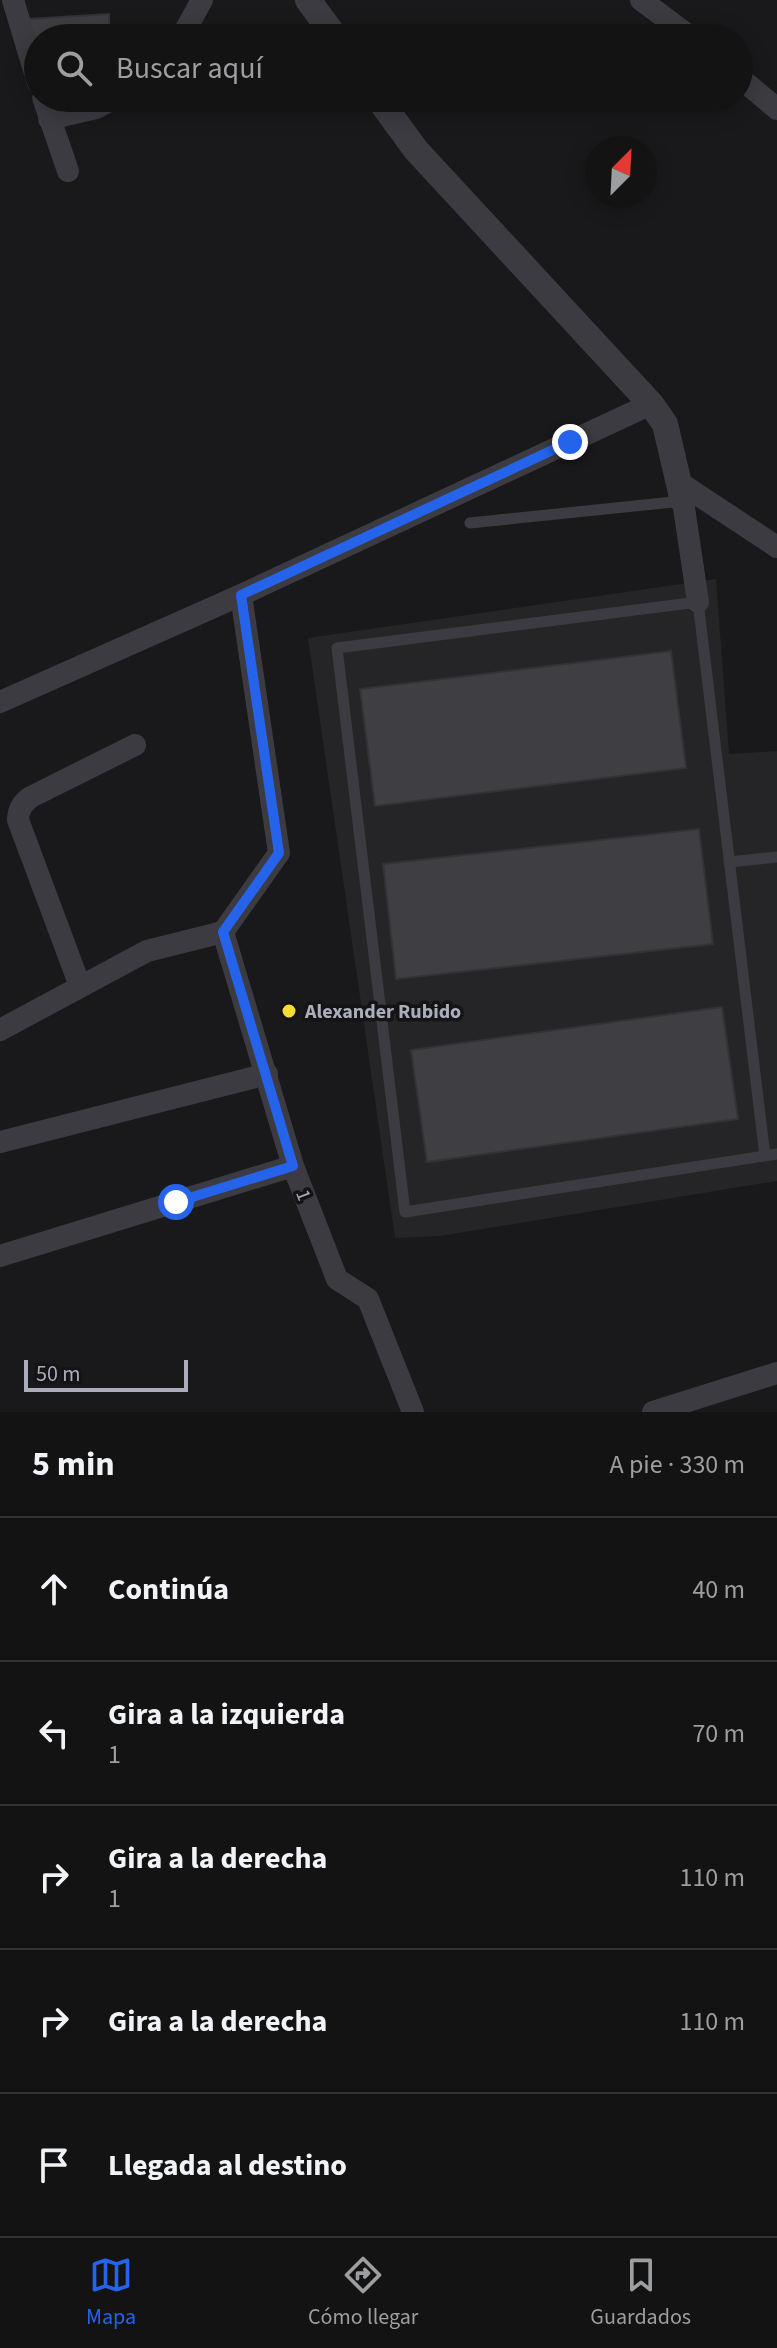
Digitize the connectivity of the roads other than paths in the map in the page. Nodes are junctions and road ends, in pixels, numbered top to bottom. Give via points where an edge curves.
1 (13, 0) edge
2 (202, 0) edge
3 (308, 0) edge
4 (641, 0) edge
5 (189, 24) edge
6 (326, 24) edge
7 (673, 24) edge
8 (24, 37) edge
9 (753, 89) edge
10 (777, 109) edge
11 (47, 112) edge
12 (388, 112) edge
13 (68, 171) dead end
14 (651, 404) junction
15 (682, 492) junction
16 (470, 523) dead end
17 (777, 547) edge
18 (241, 595) junction
19 (698, 602) junction
20 (0, 702) edge
21 (135, 745) dead end
22 (777, 857) edge
23 (729, 862) junction
24 (223, 932) junction
25 (80, 986) junction
26 (0, 1030) edge
27 (267, 1074) junction
28 (0, 1142) edge
29 (771, 1155) edge
30 (293, 1166) junction
31 (0, 1256) edge
32 (777, 1373) edge
33 (413, 1412) edge
34 (653, 1412) edge

1 - 8 street
2 - 5 street
3 - 6 street
4 - 7 street
9 - 10 street
11 - 13 street
12 - 14 street via 416,150
14 - 15 street via 665,424
14 - 18 street
15 - 16 lane
15 - 17 street
15 - 19 street
18 - 20 street
18 - 24 street via 279,853
19 - 23 lane
19 - 29 lane via 337,648 405,1212
21 - 25 street via 31,797 18,814
22 - 23 lane
23 - 29 lane
24 - 25 street via 147,951
24 - 27 street, 1
25 - 26 street
27 - 28 street
27 - 30 street, 1
30 - 31 street
30 - 33 street, 1 via 337,1279 368,1299
32 - 34 street

